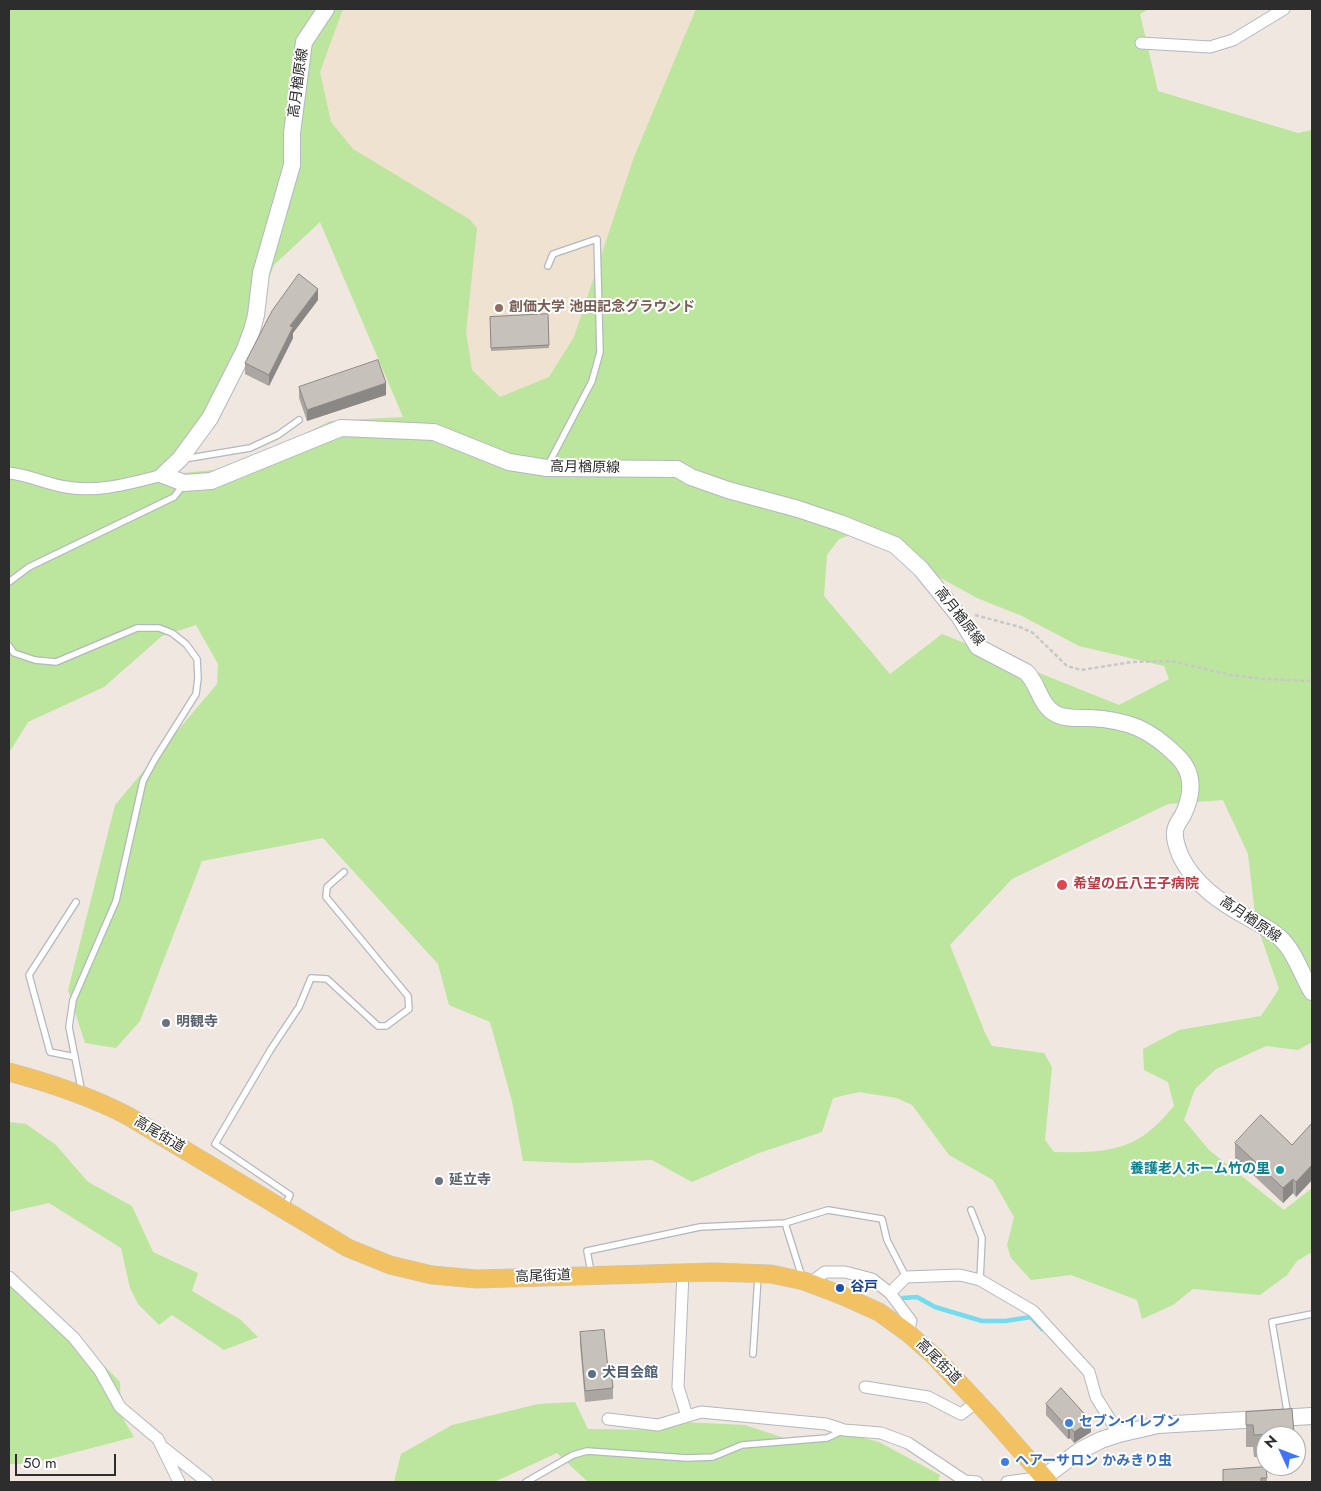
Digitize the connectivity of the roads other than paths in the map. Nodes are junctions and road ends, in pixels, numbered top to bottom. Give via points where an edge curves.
1 (326, 9) edge
2 (1284, 9) edge
3 (1141, 43) dead end
4 (548, 266) dead end
5 (299, 420) dead end
6 (180, 459) junction
7 (547, 468) junction
8 (9, 474) edge
9 (163, 475) junction
10 (184, 483) junction
11 (9, 582) edge
12 (9, 646) edge
13 (344, 872) dead end
14 (76, 902) dead end
15 (1312, 992) edge
16 (75, 1057) junction
17 (9, 1072) edge
18 (83, 1095) junction
19 (283, 1210) junction
20 (971, 1210) dead end
21 (785, 1223) junction
22 (683, 1273) junction
23 (758, 1273) junction
24 (592, 1275) junction
25 (9, 1277) edge
26 (906, 1277) junction
27 (980, 1280) junction
28 (807, 1282) junction
29 (890, 1293) junction
30 (1312, 1314) edge
31 (908, 1333) junction
32 (753, 1354) dead end
33 (865, 1387) dead end
34 (977, 1402) junction
35 (687, 1416) junction
36 (1312, 1416) edge
37 (1288, 1417) junction
38 (608, 1419) dead end
39 (844, 1430) junction
40 (1120, 1434) junction
41 (162, 1446) junction
42 (1046, 1480) edge
43 (179, 1482) edge
44 (208, 1482) edge
45 (526, 1482) edge
46 (977, 1482) edge
47 (1007, 1482) edge

1 - 6 main road, 高月楢原線 via 304,42 292,133 292,165 261,273 252,330 217,407
2 - 3 street via 1233,40 1210,47
4 - 7 lane via 553,254 597,239 600,352 597,366
5 - 6 lane via 250,448
6 - 9 main road, 高月楢原線
7 - 10 main road, 高月楢原線 via 509,462 434,432 341,428 211,480
7 - 15 main road, 高月楢原線 via 677,469 728,490 790,506 894,545 921,569 959,616 978,646 1031,677 1044,703 1055,714 1111,720 1138,727 1186,765 1191,794 1175,831 1177,847 1188,870 1221,901 1280,938 1289,948
8 - 9 street via 65,487 91,489 111,488
9 - 10 main road
10 - 11 lane via 174,497 29,567
12 - 16 lane via 14,653 56,662 136,628 159,628 186,644 197,659 196,694 143,781 116,901 74,1000 69,1027
13 - 19 lane via 327,887 326,897 408,996 408,1009 386,1026 378,1026 327,979 311,978 299,1007 215,1144 290,1195
14 - 16 lane via 29,975 50,1052
16 - 18 lane
17 - 18 main road, 高尾街道
18 - 19 main road, 高尾街道 via 128,1116
19 - 24 main road, 高尾街道 via 348,1248 390,1265 432,1275 477,1278
20 - 27 lane via 982,1238
21 - 24 lane via 700,1227 587,1251
21 - 26 lane via 828,1210 882,1218 887,1240
21 - 28 lane
22 - 23 main road, 高尾街道
22 - 24 main road, 高尾街道
22 - 35 street via 678,1387
23 - 28 main road, 高尾街道
23 - 32 lane
25 - 41 street via 74,1338 100,1371 120,1407
26 - 27 street via 960,1275
26 - 29 street
27 - 40 street via 1033,1311 1088,1372 1096,1397
28 - 29 street via 825,1272 845,1272 872,1278
28 - 31 main road, 高尾街道 via 879,1312
29 - 31 street via 911,1321
30 - 37 lane via 1272,1322
31 - 34 main road, 高尾街道
33 - 34 street via 928,1397 962,1414
34 - 42 main road, 高尾街道
35 - 38 street via 658,1425
35 - 39 street via 702,1412 826,1424
36 - 37 main road
37 - 40 main road via 1158,1425
39 - 45 lane via 828,1438 742,1445 712,1457 587,1451 573,1455
39 - 46 street via 881,1433 908,1443 965,1481
40 - 42 main road via 1081,1450
41 - 43 street
41 - 44 street
42 - 47 street

